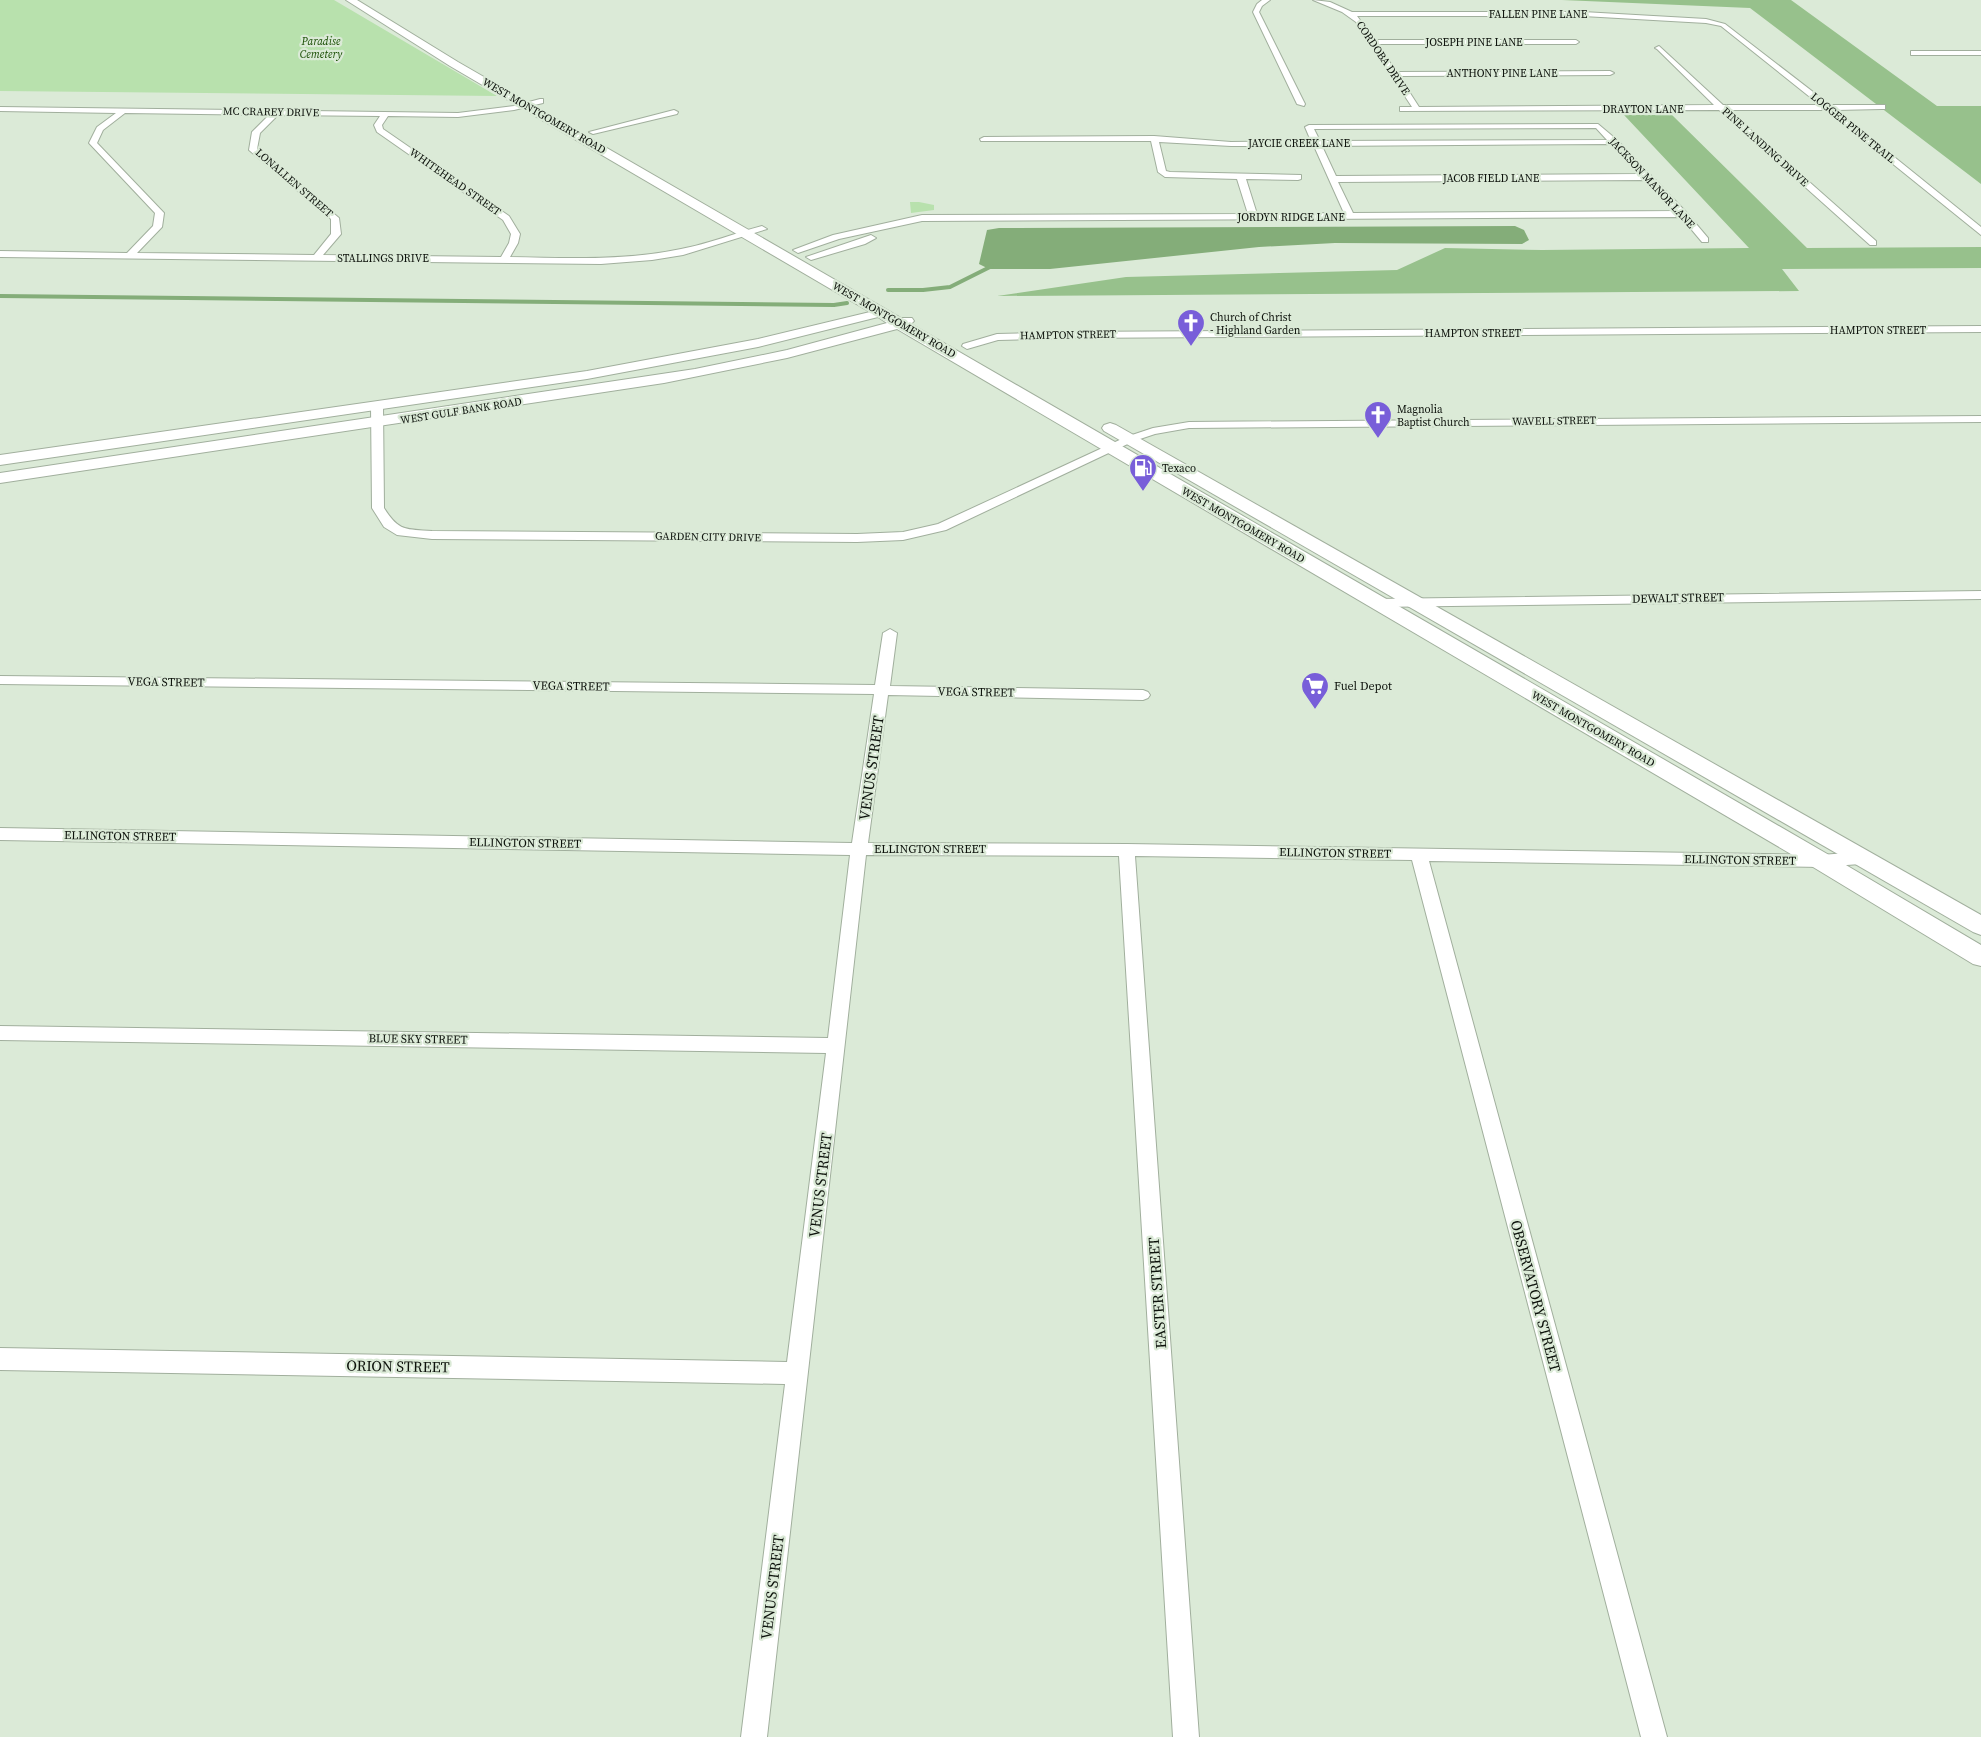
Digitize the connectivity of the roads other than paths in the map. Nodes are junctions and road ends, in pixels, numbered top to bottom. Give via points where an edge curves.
1 (351, 0) edge
2 (369, 0) edge
3 (1268, 0) edge
4 (1316, 0) edge
5 (1352, 14) junction
6 (1723, 25) joint
7 (438, 42) dead end
8 (1373, 42) junction
9 (1576, 42) dead end
10 (1658, 48) dead end
11 (1914, 53) dead end
12 (1981, 53) edge
13 (1610, 73) dead end
14 (1394, 74) junction
15 (524, 92) dead end
16 (540, 101) junction
17 (1301, 104) dead end
18 (525, 105) junction
19 (1882, 107) dead end
20 (1721, 108) junction
21 (1828, 108) junction
22 (0, 109) edge
23 (1403, 109) dead end
24 (1417, 109) junction
25 (124, 110) junction
26 (277, 112) junction
27 (674, 112) dead end
28 (386, 114) junction
29 (593, 132) junction
30 (1154, 138) junction
31 (984, 139) dead end
32 (1614, 142) junction
33 (1317, 143) junction
34 (1298, 176) dead end
35 (1241, 177) junction
36 (1647, 177) junction
37 (1334, 179) junction
38 (683, 184) dead end
39 (1683, 214) junction
40 (1350, 216) junction
41 (1254, 217) junction
42 (900, 223) junction
43 (746, 227) junction
44 (1981, 232) edge
45 (1705, 240) dead end
46 (1873, 243) dead end
47 (798, 250) junction
48 (0, 254) edge
49 (129, 256) junction
50 (811, 257) junction
51 (316, 258) junction
52 (504, 259) junction
53 (881, 313) junction
54 (899, 316) junction
55 (917, 318) joint
56 (1981, 330) edge
57 (967, 346) junction
58 (981, 355) dead end
59 (996, 363) dead end
60 (658, 364) junction
61 (1016, 375) dead end
62 (664, 379) junction
63 (377, 406) junction
64 (1981, 418) edge
65 (1098, 421) dead end
66 (377, 423) junction
67 (1130, 440) junction
68 (126, 442) junction
69 (1112, 448) junction
70 (0, 460) edge
71 (122, 461) junction
72 (0, 478) edge
73 (1981, 595) edge
74 (1413, 602) junction
75 (1376, 603) junction
76 (890, 633) dead end
77 (0, 680) edge
78 (882, 690) junction
79 (1143, 695) dead end
80 (0, 834) edge
81 (859, 849) junction
82 (1127, 850) junction
83 (1419, 855) junction
84 (1860, 858) junction
85 (1821, 861) junction
86 (1981, 926) edge
87 (1981, 957) edge
88 (0, 1033) edge
89 (837, 1046) junction
90 (0, 1359) edge
91 (797, 1373) junction
92 (754, 1737) edge
93 (1186, 1737) edge
94 (1654, 1737) edge

1 - 18 main road, WEST MONTGOMERY ROAD
2 - 7 main road
3 - 17 street via 1259,5 1256,12
4 - 5 street, CORDOBA DRIVE
5 - 6 street, FALLEN PINE LANE via 1583,14 1706,21
5 - 8 street, CORDOBA DRIVE
6 - 21 street, LOGGER PINE TRAIL
8 - 9 street, JOSEPH PINE LANE
8 - 14 street, CORDOBA DRIVE
10 - 20 street, PINE LANDING DRIVE
11 - 12 street
13 - 14 street, ANTHONY PINE LANE
14 - 24 street, CORDOBA DRIVE
15 - 16 main road, WEST MONTGOMERY ROAD
16 - 18 street, MC CRAREY DRIVE
16 - 29 main road, WEST MONTGOMERY ROAD
18 - 28 street, MC CRAREY DRIVE via 458,114
18 - 43 main road, WEST MONTGOMERY ROAD
19 - 21 street, DRAYTON LANE
20 - 21 street, DRAYTON LANE
20 - 24 street, DRAYTON LANE
20 - 46 street, PINE LANDING DRIVE
21 - 44 street, LOGGER PINE TRAIL
22 - 25 street, MC CRAREY DRIVE
23 - 24 street, DRAYTON LANE
25 - 26 street, MC CRAREY DRIVE
25 - 49 street via 100,129 93,143 160,213 157,227
26 - 28 street, MC CRAREY DRIVE
26 - 51 street, LONALLEN STREET via 255,132 251,139 253,150 335,218 336,234
27 - 29 street
28 - 52 street, WHITEHEAD STREET via 378,125 380,130 506,218 515,228 517,238
29 - 38 main road, WEST MONTGOMERY ROAD
30 - 31 street, JAYCIE CREEK LANE
30 - 33 street, JAYCIE CREEK LANE via 1214,144
30 - 35 street via 1162,172 1168,175
32 - 33 street, JAYCIE CREEK LANE
32 - 33 street, JACKSON MANOR LANE via 1598,126 1310,127
32 - 36 street, JACKSON MANOR LANE
33 - 37 street
34 - 35 street
35 - 41 street
36 - 37 street, JACOB FIELD LANE
36 - 39 street, JACKSON MANOR LANE
37 - 40 street
39 - 40 street, JORDYN RIDGE LANE
39 - 45 street, JACKSON MANOR LANE
40 - 41 street, JORDYN RIDGE LANE
41 - 42 street, JORDYN RIDGE LANE via 922,218
42 - 47 street, JORDYN RIDGE LANE via 836,237
42 - 50 street, JORDYN RIDGE LANE via 862,242
43 - 47 main road, WEST MONTGOMERY ROAD via 762,229
43 - 52 street, STALLINGS DRIVE via 683,252 652,257 601,261
43 - 53 main road, WEST MONTGOMERY ROAD
47 - 50 main road, WEST MONTGOMERY ROAD
48 - 49 street, STALLINGS DRIVE
49 - 51 street, STALLINGS DRIVE
50 - 54 main road, WEST MONTGOMERY ROAD
51 - 52 street, STALLINGS DRIVE
53 - 54 main road, WEST GULF BANK ROAD
53 - 60 main road, WEST GULF BANK ROAD via 751,346
54 - 55 main road, WEST GULF BANK ROAD
54 - 62 main road, WEST GULF BANK ROAD via 830,343
54 - 69 main road, WEST MONTGOMERY ROAD
55 - 57 main road, WEST MONTGOMERY ROAD
56 - 57 street, HAMPTON STREET via 1048,335 997,337
57 - 58 main road, WEST MONTGOMERY ROAD
59 - 61 main road
60 - 62 main road
60 - 63 main road, WEST GULF BANK ROAD
62 - 66 main road, WEST GULF BANK ROAD
63 - 66 street, GARDEN CITY DRIVE
63 - 68 main road, WEST GULF BANK ROAD
64 - 67 street, WAVELL STREET via 1189,425 1154,431
65 - 67 main road, WEST MONTGOMERY ROAD
66 - 69 street, GARDEN CITY DRIVE via 378,508 388,524 401,532 432,535 903,536 942,527
66 - 71 main road, WEST GULF BANK ROAD
67 - 69 street, GARDEN CITY DRIVE
67 - 74 main road, WEST MONTGOMERY ROAD
68 - 70 main road, WEST GULF BANK ROAD
68 - 71 main road
69 - 75 main road, WEST MONTGOMERY ROAD
71 - 72 main road, WEST GULF BANK ROAD
73 - 74 street, DEWALT STREET
74 - 75 street, DEWALT STREET
74 - 84 main road, WEST MONTGOMERY ROAD
75 - 85 main road, WEST MONTGOMERY ROAD
76 - 78 street, VENUS STREET
77 - 78 street, VEGA STREET
78 - 79 street, VEGA STREET
78 - 81 street, VENUS STREET
80 - 81 street, ELLINGTON STREET
81 - 82 street, ELLINGTON STREET
81 - 89 street, VENUS STREET
82 - 83 street, ELLINGTON STREET
82 - 93 street, EASTER STREET
83 - 85 street, ELLINGTON STREET
83 - 94 street, OBSERVATORY STREET
84 - 85 street, ELLINGTON STREET
84 - 86 main road, WEST MONTGOMERY ROAD
85 - 87 main road, WEST MONTGOMERY ROAD
88 - 89 street, BLUE SKY STREET
89 - 91 street, VENUS STREET
90 - 91 street, ORION STREET
91 - 92 street, VENUS STREET

